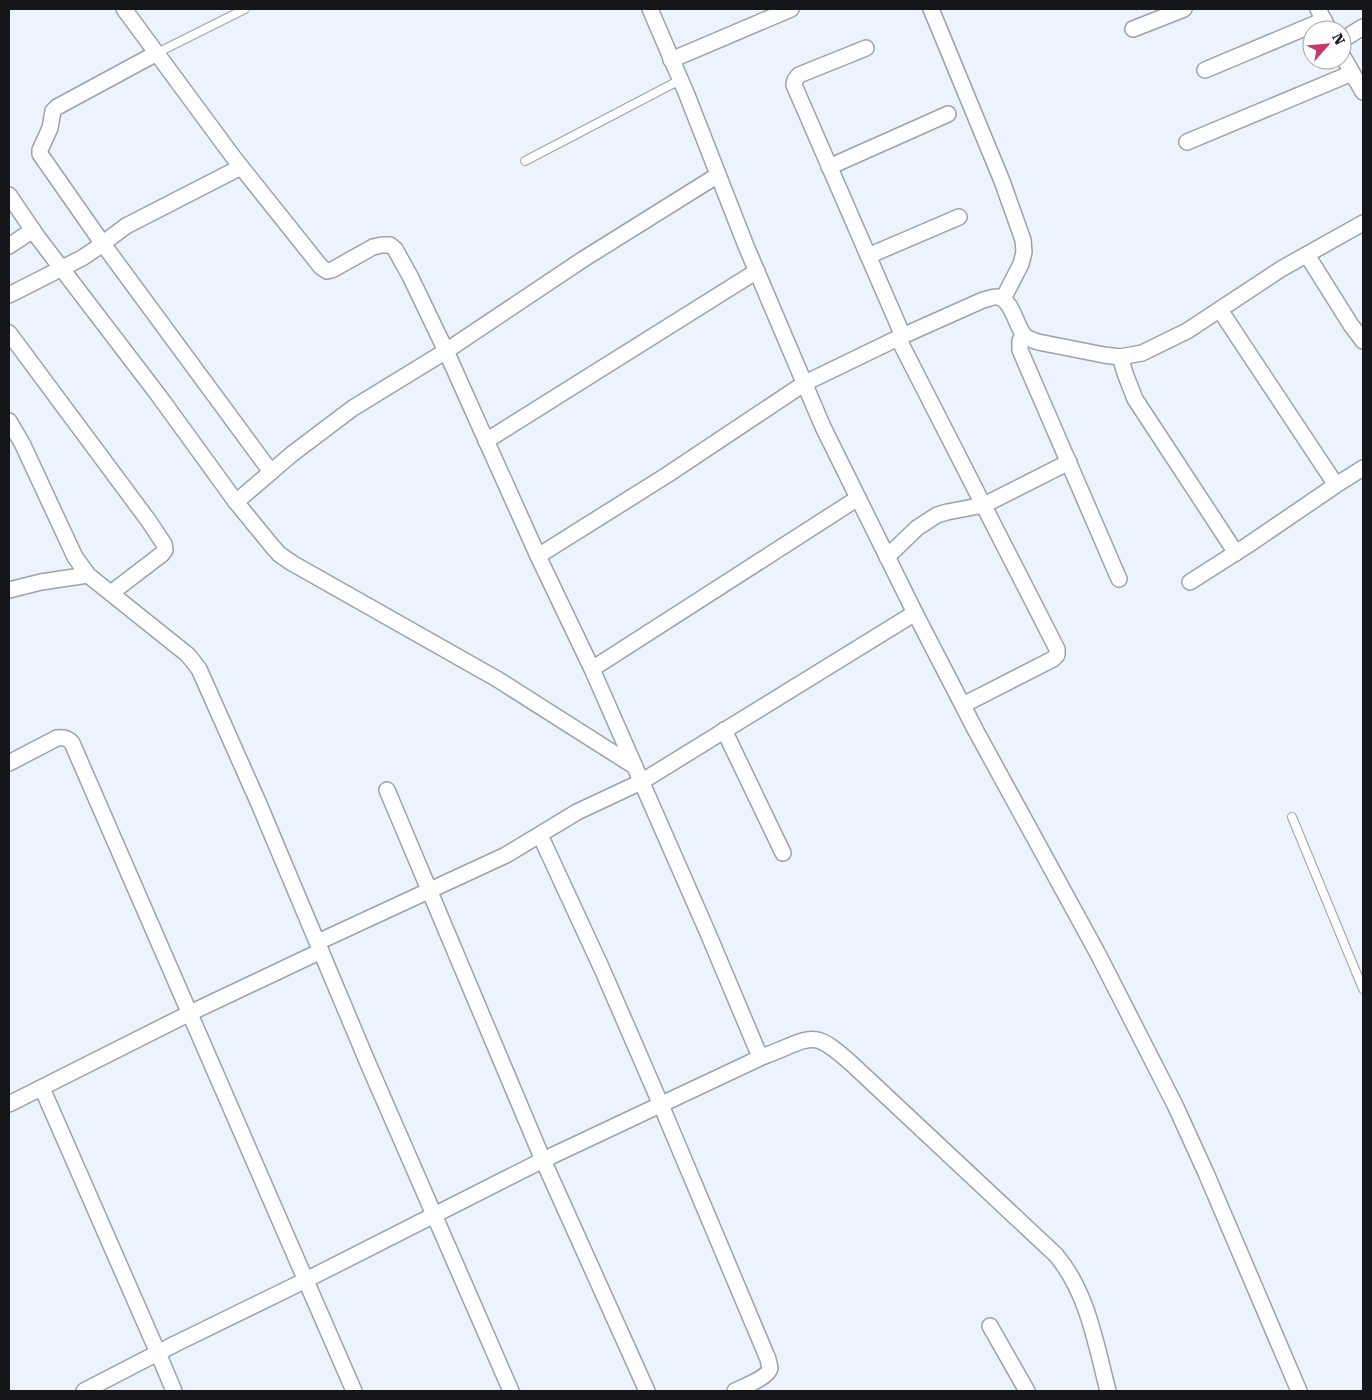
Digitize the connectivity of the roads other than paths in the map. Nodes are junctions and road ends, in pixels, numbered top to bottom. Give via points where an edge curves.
1 (124, 9) edge
2 (245, 9) edge
3 (650, 9) edge
4 (791, 9) edge
5 (931, 9) edge
6 (1184, 9) edge
7 (1363, 27) edge
8 (1133, 29) dead end
9 (1302, 29) edge
10 (1352, 34) edge
11 (866, 48) dead end
12 (157, 53) junction
13 (671, 60) junction
14 (1206, 70) dead end
15 (1350, 70) edge
16 (1352, 74) junction
17 (680, 80) junction
18 (1363, 92) edge
19 (948, 114) dead end
20 (1187, 142) dead end
21 (525, 161) dead end
22 (828, 166) junction
23 (241, 167) junction
24 (718, 175) junction
25 (9, 195) edge
26 (959, 216) dead end
27 (1363, 223) edge
28 (33, 230) junction
29 (103, 244) junction
30 (9, 246) edge
31 (1307, 255) junction
32 (868, 256) junction
33 (62, 268) junction
34 (757, 271) junction
35 (9, 295) edge
36 (1003, 299) junction
37 (1220, 310) junction
38 (9, 333) edge
39 (1023, 334) junction
40 (901, 337) junction
41 (1363, 342) edge
42 (446, 351) junction
43 (1120, 357) junction
44 (805, 384) junction
45 (9, 420) edge
46 (486, 441) junction
47 (1064, 465) junction
48 (1363, 468) edge
49 (271, 472) junction
50 (1336, 485) junction
51 (858, 498) junction
52 (236, 502) junction
53 (984, 506) junction
54 (1236, 553) junction
55 (538, 556) junction
56 (887, 557) junction
57 (88, 575) junction
58 (1119, 579) dead end
59 (1190, 582) dead end
60 (9, 590) edge
61 (111, 593) junction
62 (915, 613) junction
63 (592, 669) junction
64 (963, 705) junction
65 (724, 730) junction
66 (9, 763) edge
67 (634, 766) junction
68 (641, 782) junction
69 (387, 790) dead end
70 (1292, 817) dead end
71 (540, 835) junction
72 (783, 853) dead end
73 (428, 891) junction
74 (320, 946) junction
75 (1363, 989) edge
76 (190, 1013) junction
77 (764, 1056) junction
78 (42, 1088) junction
79 (9, 1104) edge
80 (661, 1106) junction
81 (543, 1160) junction
82 (434, 1215) junction
83 (306, 1280) junction
84 (990, 1326) dead end
85 (158, 1353) junction
86 (84, 1391) edge
87 (174, 1391) edge
88 (354, 1391) edge
89 (511, 1391) edge
90 (647, 1391) edge
91 (735, 1391) edge
92 (1027, 1391) edge
93 (1108, 1391) edge
94 (1299, 1391) edge

1 - 12 street
2 - 12 lane
3 - 13 street
4 - 13 street
5 - 36 street via 1023,240 1021,264
6 - 8 street
7 - 10 street
9 - 14 street
11 - 22 street via 800,75 795,80 796,91
12 - 23 street
12 - 29 street via 57,107 40,150 42,158
13 - 17 street
15 - 16 street
16 - 18 street
16 - 20 street
17 - 21 lane
17 - 24 street
19 - 22 street
22 - 32 street
23 - 29 street via 126,226
23 - 42 street via 315,261 327,271 373,247 390,245 395,249
24 - 34 street
24 - 42 street via 582,260
25 - 28 street
26 - 32 street
27 - 31 street
28 - 30 street
28 - 33 street
29 - 33 street
29 - 49 street
31 - 37 street
31 - 41 street
32 - 40 street
33 - 35 street
33 - 52 street
34 - 44 street
34 - 46 street
36 - 39 street
36 - 40 street via 997,296 983,300
37 - 43 street via 1172,339 1142,353
37 - 50 street
38 - 61 street via 164,544 162,554
39 - 43 street via 1038,342
39 - 47 street via 1020,350
40 - 44 street
40 - 53 street
42 - 46 street
42 - 49 street via 353,408
43 - 54 street via 1135,399
44 - 51 street
44 - 55 street
45 - 57 street via 75,557
46 - 55 street
47 - 53 street
47 - 58 street
48 - 50 street
49 - 52 street
50 - 54 street
51 - 56 street
51 - 63 street
52 - 67 street via 279,554 292,563 497,679
53 - 56 street via 937,515 917,528
53 - 64 street via 1056,643 1057,655
54 - 59 street
55 - 63 street
56 - 62 street
57 - 60 street
57 - 61 street
61 - 74 street via 188,655 199,669
62 - 64 street
62 - 65 street
63 - 67 street
64 - 94 street via 1098,954 1175,1105
65 - 68 street
65 - 72 street
66 - 76 street via 57,738 69,739 72,743
67 - 68 street
68 - 71 street via 577,812
68 - 77 street via 755,1046
69 - 73 street
70 - 75 lane
71 - 73 street via 506,855
71 - 80 street
73 - 74 street
73 - 81 street
74 - 76 street
74 - 82 street
76 - 78 street
76 - 83 street
77 - 80 street
77 - 93 street via 805,1039 816,1038 826,1043 1056,1255 1069,1272 1089,1317
78 - 79 street
78 - 85 street
80 - 81 street
80 - 91 street via 768,1359 768,1373
81 - 82 street
81 - 90 street
82 - 83 street
82 - 89 street
83 - 85 street
83 - 88 street
84 - 92 street
85 - 86 street
85 - 87 street

